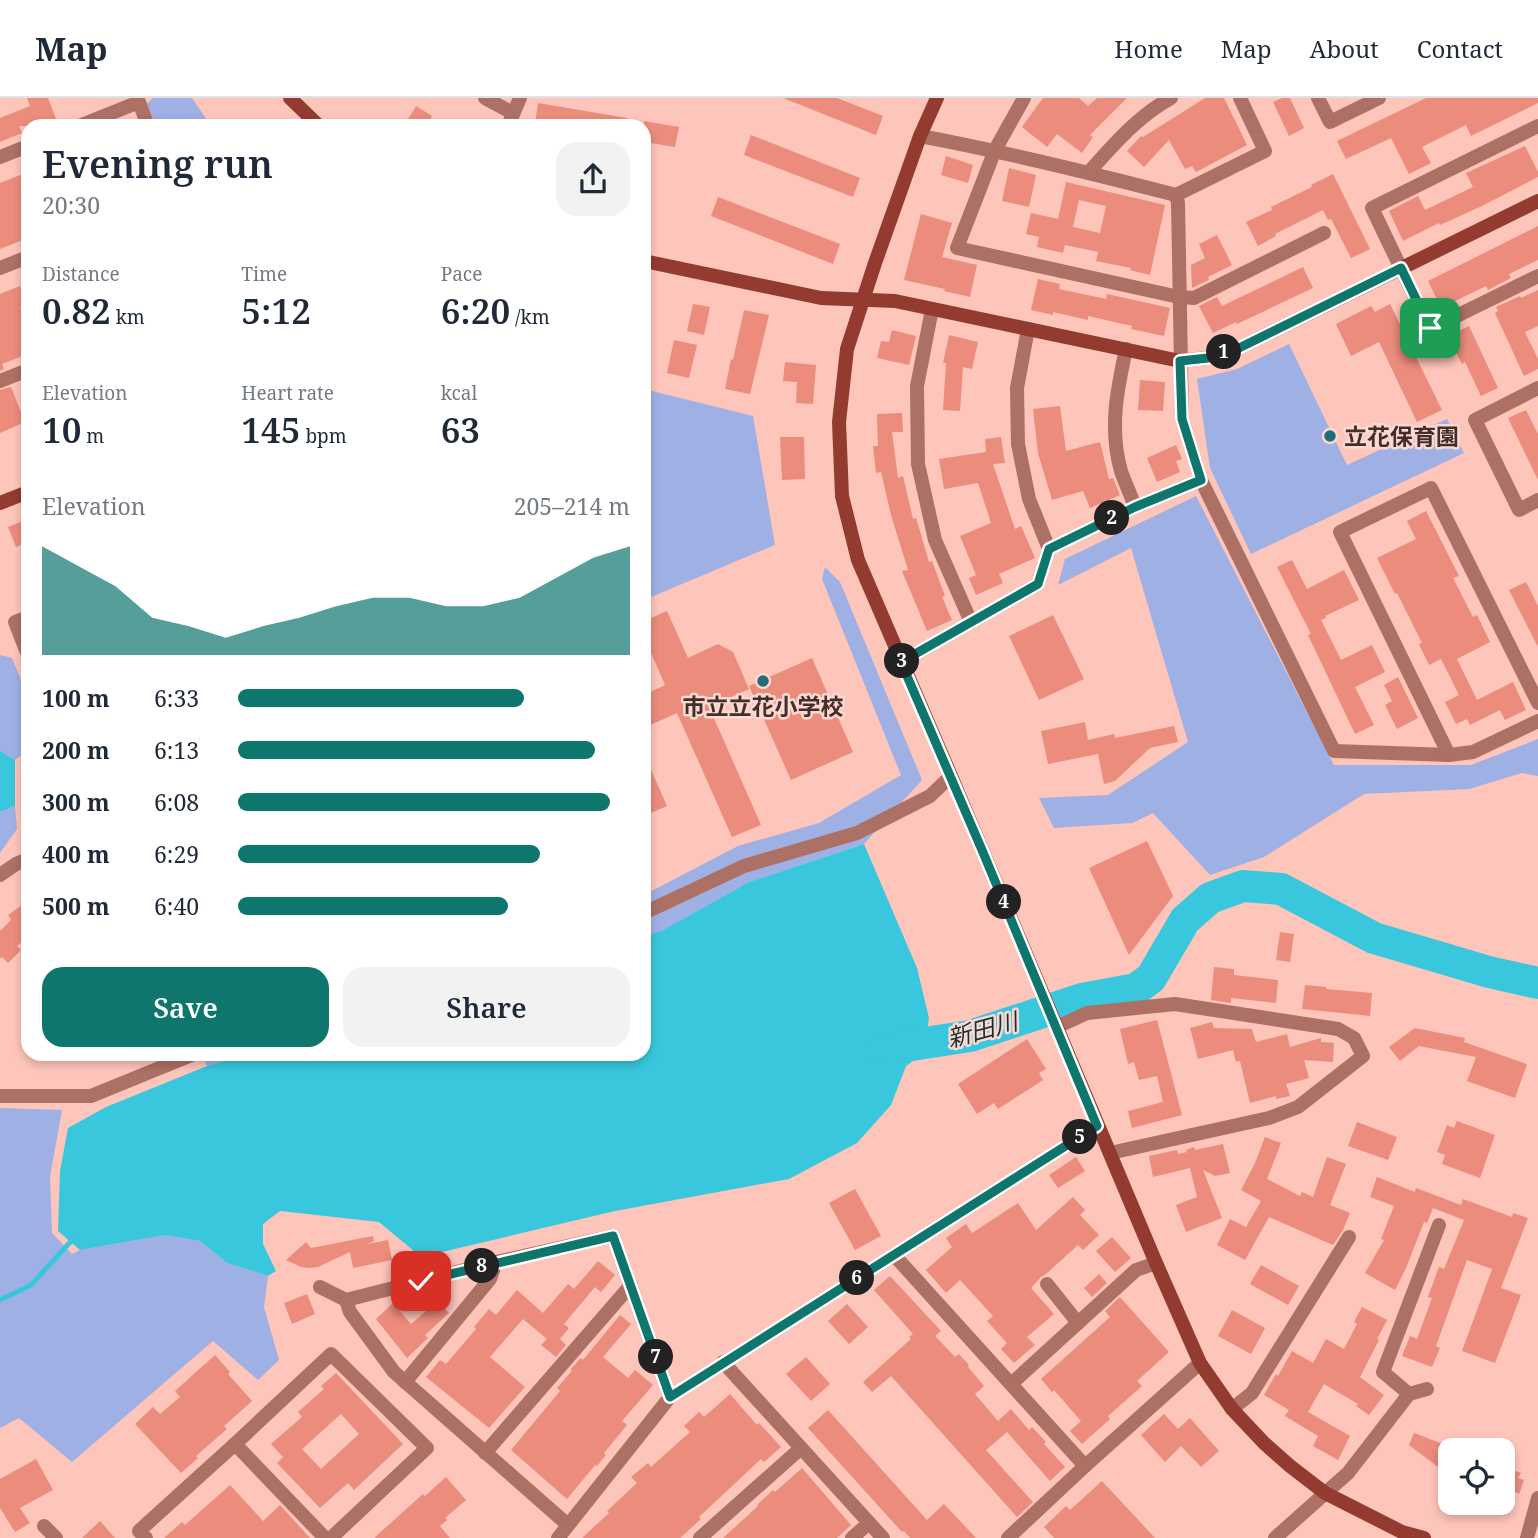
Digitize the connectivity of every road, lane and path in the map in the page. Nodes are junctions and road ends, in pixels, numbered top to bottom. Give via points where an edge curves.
1 (290, 98) edge
2 (485, 98) edge
3 (520, 98) edge
4 (937, 98) edge
5 (1024, 98) edge
6 (1171, 98) edge
7 (1241, 98) edge
8 (1318, 98) edge
9 (1379, 98) edge
10 (96, 119) edge
11 (145, 119) edge
12 (312, 119) edge
13 (509, 119) edge
14 (510, 119) edge
15 (1538, 126) edge
16 (920, 136) junction
17 (21, 149) edge
18 (995, 150) junction
19 (0, 157) edge
20 (1089, 172) junction
21 (1176, 195) junction
22 (1538, 201) edge
23 (1324, 233) dead end
24 (21, 260) edge
25 (651, 262) edge
26 (0, 268) edge
27 (1401, 268) junction
28 (1538, 276) edge
29 (1179, 297) junction
30 (863, 300) junction
31 (932, 309) junction
32 (1028, 329) junction
33 (1126, 349) junction
34 (1180, 361) junction
35 (21, 372) edge
36 (0, 381) edge
37 (1538, 388) edge
38 (1201, 480) junction
39 (21, 495) edge
40 (1538, 500) edge
41 (0, 503) edge
42 (1135, 507) junction
43 (1049, 549) junction
44 (21, 620) edge
45 (971, 622) junction
46 (21, 637) edge
47 (901, 662) junction
48 (1538, 703) edge
49 (1538, 721) edge
50 (1449, 755) junction
51 (951, 776) junction
52 (21, 862) edge
53 (0, 875) edge
54 (651, 910) edge
55 (1057, 1027) junction
56 (177, 1061) edge
57 (0, 1096) edge
58 (1097, 1126) junction
59 (1110, 1153) junction
60 (1439, 1225) dead end
61 (1349, 1237) dead end
62 (894, 1255) junction
63 (496, 1262) junction
64 (1156, 1263) junction
65 (1047, 1284) dead end
66 (631, 1285) junction
67 (320, 1287) dead end
68 (346, 1300) junction
69 (1078, 1323) junction
70 (723, 1362) junction
71 (1200, 1363) junction
72 (405, 1382) junction
73 (1011, 1384) junction
74 (1427, 1389) dead end
75 (1409, 1394) junction
76 (670, 1397) junction
77 (1232, 1409) junction
78 (235, 1444) junction
79 (801, 1448) junction
80 (485, 1453) junction
81 (1085, 1466) junction
82 (1325, 1493) junction
83 (1538, 1498) edge
84 (869, 1523) junction
85 (44, 1525) dead end
86 (568, 1525) junction
87 (56, 1538) edge
88 (146, 1538) edge
89 (328, 1538) edge
90 (558, 1538) edge
91 (700, 1538) edge
92 (852, 1538) edge
93 (883, 1538) edge
94 (1008, 1538) edge
95 (1275, 1538) edge
96 (1424, 1538) edge
97 (1527, 1538) edge

1 - 12 street
2 - 13 street
3 - 14 street
4 - 16 street
5 - 18 street
6 - 20 street via 1119,138
7 - 21 street via 1265,151
8 - 9 street via 1330,122
10 - 11 street via 139,102
15 - 27 street via 1372,208
16 - 18 street
16 - 30 street
17 - 19 street
18 - 20 street
18 - 29 street via 957,248
20 - 21 street
21 - 29 street
22 - 27 street
23 - 29 street via 1194,298
24 - 26 street
25 - 30 street via 821,298
27 - 28 street via 1430,328
27 - 34 street via 1239,348
29 - 34 street
30 - 31 street
30 - 47 street via 847,349 840,410 842,496 858,560
31 - 32 street
31 - 45 street via 917,386 918,464 935,540
32 - 33 street
32 - 43 street via 1017,388 1018,444 1029,499
33 - 34 street
33 - 42 street via 1116,399 1115,434
34 - 38 street via 1182,419
35 - 36 street
37 - 40 street via 1475,419 1518,510
38 - 42 street
38 - 50 street via 1334,751
39 - 41 street
42 - 43 street
43 - 45 street via 1038,584
44 - 46 street via 15,622
45 - 47 street
47 - 51 street
48 - 50 street via 1432,488 1340,532
49 - 50 street via 1473,752
51 - 54 street via 930,796 857,833 744,866
51 - 55 street
52 - 53 street
55 - 58 street
55 - 59 street via 1087,1013 1175,1004 1338,1029 1354,1038 1363,1056 1298,1107 1269,1118
56 - 57 street via 91,1096
58 - 59 street
58 - 62 street
59 - 64 street
60 - 75 street via 1382,1372
61 - 77 street via 1252,1393
62 - 70 street
62 - 73 street
63 - 66 street via 613,1236
63 - 68 street
63 - 72 street via 490,1279
64 - 69 street via 1136,1270
64 - 71 street
65 - 69 street
66 - 76 street
66 - 80 street
67 - 68 street
68 - 72 street
69 - 73 street
70 - 76 street
70 - 79 street
71 - 77 street
71 - 81 street
72 - 80 street
73 - 81 street
74 - 75 street
75 - 82 street via 1348,1473
76 - 86 street
77 - 82 street via 1264,1443
78 - 88 street via 139,1531
78 - 89 street
78 - 89 street via 331,1354 427,1448
79 - 84 street
79 - 91 street
80 - 86 street
81 - 94 street
82 - 95 street
82 - 96 street via 1402,1532
83 - 97 street
84 - 92 street
84 - 93 street
85 - 87 street
86 - 90 street

